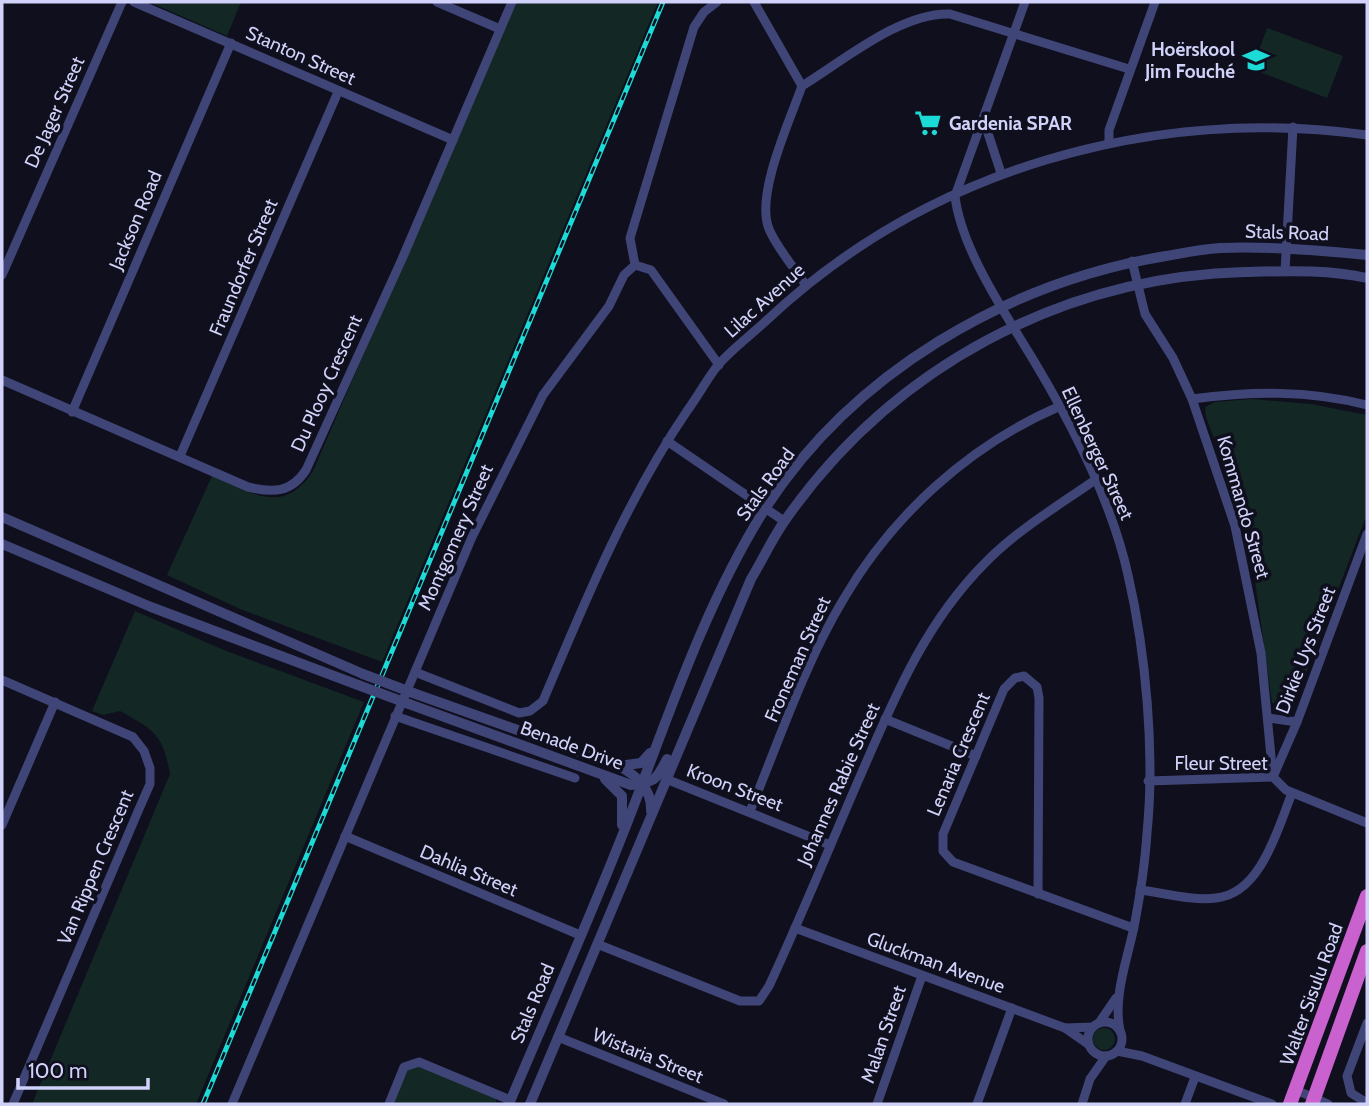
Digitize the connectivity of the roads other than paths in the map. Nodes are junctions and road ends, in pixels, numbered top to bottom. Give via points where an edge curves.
1 (121, 2) edge
2 (134, 2) edge
3 (437, 2) edge
4 (512, 2) edge
5 (717, 2) edge
6 (754, 2) edge
7 (1025, 2) edge
8 (1154, 2) edge
9 (500, 29) junction
10 (1013, 34) junction
11 (231, 43) junction
12 (1129, 69) junction
13 (802, 86) junction
14 (338, 92) junction
15 (983, 117) junction
16 (1293, 127) junction
17 (1367, 135) edge
18 (453, 140) junction
19 (1109, 142) junction
20 (1001, 173) junction
21 (955, 196) junction
22 (1287, 248) junction
23 (1367, 254) edge
24 (1132, 261) junction
25 (635, 265) junction
26 (1285, 271) junction
27 (2, 275) edge
28 (1367, 278) edge
29 (805, 284) junction
30 (1138, 284) junction
31 (1000, 307) junction
32 (1011, 326) junction
33 (719, 365) junction
34 (2, 380) edge
35 (1192, 399) junction
36 (1367, 405) edge
37 (1058, 407) junction
38 (72, 412) junction
39 (667, 441) junction
40 (180, 456) junction
41 (1096, 480) junction
42 (766, 508) junction
43 (2, 517) edge
44 (784, 521) junction
45 (33, 531) junction
46 (1367, 534) edge
47 (2, 544) edge
48 (23, 553) junction
49 (136, 575) junction
50 (128, 597) junction
51 (415, 672) junction
52 (2, 680) edge
53 (361, 680) junction
54 (411, 699) junction
55 (698, 701) junction
56 (55, 702) junction
57 (395, 716) junction
58 (1268, 718) junction
59 (885, 719) junction
60 (1297, 722) junction
61 (660, 736) junction
62 (976, 756) junction
63 (619, 766) junction
64 (578, 773) junction
65 (1273, 777) junction
66 (666, 779) junction
67 (1148, 781) junction
68 (641, 783) junction
69 (1293, 793) junction
70 (750, 811) junction
71 (650, 819) junction
72 (1367, 823) edge
73 (2, 825) edge
74 (345, 836) junction
75 (830, 845) junction
76 (617, 848) junction
77 (1140, 890) junction
78 (1038, 894) junction
79 (1367, 896) edge
80 (1364, 915) edge
81 (586, 922) junction
82 (604, 928) junction
83 (795, 928) junction
84 (1133, 928) junction
85 (580, 935) junction
86 (597, 944) junction
87 (574, 950) junction
88 (1367, 951) edge
89 (591, 958) junction
90 (922, 976) junction
91 (1118, 994) junction
92 (1012, 1008) junction
93 (545, 1018) junction
94 (1367, 1023) edge
95 (563, 1025) junction
96 (1096, 1025) junction
97 (1320, 1025) junction
98 (1065, 1028) junction
99 (1338, 1032) junction
100 (1121, 1034) junction
101 (558, 1037) junction
102 (534, 1045) junction
103 (1090, 1047) junction
104 (552, 1052) junction
105 (1117, 1052) junction
106 (1106, 1056) junction
107 (1142, 1056) junction
108 (1195, 1077) junction
109 (1090, 1079) junction
110 (516, 1088) junction
111 (1296, 1090) junction
112 (533, 1099) edge
113 (1313, 1101) edge
114 (510, 1102) edge
115 (1367, 1102) edge
116 (13, 1104) edge
117 (232, 1104) edge
118 (389, 1104) edge
119 (724, 1104) edge
120 (877, 1104) edge
121 (977, 1104) edge
122 (1082, 1104) edge
123 (1185, 1104) edge
124 (1272, 1104) edge
125 (1290, 1104) edge
126 (1328, 1104) edge

1 - 27 street, De Jager Street
2 - 11 street, Stanton Street
3 - 9 street
4 - 9 street, Du Plooy Crescent
5 - 25 street via 694,27 629,238
6 - 13 street
7 - 10 street
8 - 12 street
9 - 18 street, Du Plooy Crescent
10 - 12 street
10 - 13 street via 950,13 926,15
10 - 15 street
11 - 14 street, Stanton Street
11 - 38 street, Jackson Road
12 - 19 street
13 - 29 street via 768,187 766,207 775,241
14 - 18 street, Stanton Street
14 - 40 street, Fraundorfer Street
15 - 20 street
15 - 21 street
16 - 17 street, Lilac Avenue
16 - 19 street, Lilac Avenue via 1207,129
16 - 22 street
18 - 40 street, Du Plooy Crescent via 299,480 284,490 261,490
19 - 20 street, Lilac Avenue
20 - 21 street, Lilac Avenue
21 - 29 street, Lilac Avenue via 892,226
21 - 31 street, Ellenberger Street via 958,218
22 - 23 street, Stals Road
22 - 24 street, Stals Road via 1216,248
22 - 26 street
24 - 30 street, Kommando Street
24 - 31 street, Stals Road
25 - 33 street via 651,270
25 - 51 street, Montgomery Street via 543,396 472,537
26 - 28 street, Stals Road
26 - 30 street, Stals Road via 1181,275
29 - 33 street, Lilac Avenue
30 - 32 street, Stals Road via 1104,291
30 - 35 street, Kommando Street via 1145,314
31 - 32 street, Ellenberger Street
31 - 42 street, Stals Road via 925,349 882,383 813,448
32 - 37 street, Ellenberger Street
32 - 44 street, Stals Road via 883,411 817,478
33 - 39 street, Lilac Avenue
34 - 38 street, Du Plooy Crescent
35 - 36 street via 1249,392 1311,393
35 - 58 street, Kommando Street via 1235,526 1250,588
37 - 41 street, Ellenberger Street
37 - 70 street, Froneman Street via 974,454 919,501 884,540 820,643
38 - 40 street, Du Plooy Crescent
39 - 42 street
39 - 51 street, Lilac Avenue via 633,499 543,701 519,713
41 - 59 street, Johannes Rabie Street via 1007,542 970,579 918,650
41 - 67 street, Ellenberger Street via 1118,538 1136,614 1144,674
42 - 44 street
42 - 61 street, Stals Road via 718,595
43 - 45 street, Benade Drive
44 - 55 street, Stals Road via 751,579
45 - 48 street
45 - 49 street, Benade Drive
46 - 60 street, Dirkie Uys Street
47 - 48 street, Benade Drive
48 - 50 street, Benade Drive
49 - 50 street
49 - 53 street, Benade Drive
50 - 53 street, Benade Drive
51 - 57 street, Montgomery Street
52 - 56 street, Van Rippen Crescent
53 - 54 street, Benade Drive, bridge
54 - 63 street, Benade Drive
54 - 64 street, Benade Drive
55 - 66 street, Stals Road
55 - 68 street via 657,778
56 - 73 street
56 - 116 street, Van Rippen Crescent via 133,737 147,758 150,784
57 - 64 street
57 - 74 street, Montgomery Street
58 - 60 street
58 - 65 street, Kommando Street
59 - 62 street
59 - 75 street, Johannes Rabie Street
60 - 65 street, Dirkie Uys Street
61 - 63 street via 640,763
61 - 68 street, Stals Road
62 - 78 street, Lenaria Crescent via 943,834 943,851 953,862
62 - 78 street, Lenaria Crescent via 1003,689 1015,678 1032,680 1039,698
63 - 68 street, Benade Drive
64 - 68 street, Benade Drive via 631,785
64 - 76 street via 604,779 622,796 624,819
65 - 67 street, Fleur Street
65 - 69 street, Fleur Street
66 - 70 street, Kroon Street
66 - 71 street, Stals Road
67 - 77 street, Ellenberger Street via 1148,831
68 - 71 street via 651,802
68 - 76 street, Stals Road
69 - 72 street, Fleur Street
69 - 77 street via 1266,854 1240,888 1216,898
70 - 75 street, Kroon Street
71 - 82 street, Stals Road
74 - 85 street, Dahlia Street
74 - 117 street, Montgomery Street
75 - 83 street, Johannes Rabie Street
76 - 81 street, Stals Road
77 - 84 street, Ellenberger Street
78 - 84 street, Lenaria Crescent
79 - 80 highway, Walter Sisulu Road
80 - 97 highway, Walter Sisulu Road
81 - 82 street
81 - 85 street, Stals Road
82 - 86 street, Stals Road
83 - 86 street, Johannes Rabie Street via 764,996 754,1003
83 - 90 street, Gluckman Avenue
84 - 91 street, Ellenberger Street
85 - 87 street, Stals Road
86 - 89 street, Stals Road
87 - 89 street
87 - 93 street, Stals Road
88 - 99 highway, Walter Sisulu Road
89 - 95 street, Stals Road
90 - 92 street, Gluckman Avenue
90 - 120 street, Malan Street
91 - 96 street, Ellenberger Street
91 - 100 street, Ellenberger Street
92 - 98 street, Gluckman Avenue
92 - 121 street
93 - 95 street
93 - 102 street, Stals Road
94 - 115 street via 1347,1076 1351,1093
95 - 101 street, Stals Road
96 - 98 street, Gluckman Avenue
96 - 100 street via 1111,1023
96 - 103 street
97 - 99 highway
97 - 111 highway, Walter Sisulu Road
98 - 103 street, Gluckman Avenue
99 - 113 highway, Walter Sisulu Road
100 - 105 street
100 - 107 street
101 - 104 street, Stals Road
101 - 119 street, Wistaria Street
102 - 104 street
102 - 110 street, Stals Road
103 - 106 street
103 - 109 street
104 - 112 street, Stals Road
105 - 106 street
105 - 107 street
106 - 109 street
107 - 108 street
108 - 123 street
108 - 124 street
109 - 122 street
110 - 112 street
110 - 114 street, Stals Road
111 - 113 street
111 - 125 highway, Walter Sisulu Road
113 - 126 street
114 - 118 street via 419,1062 404,1067

